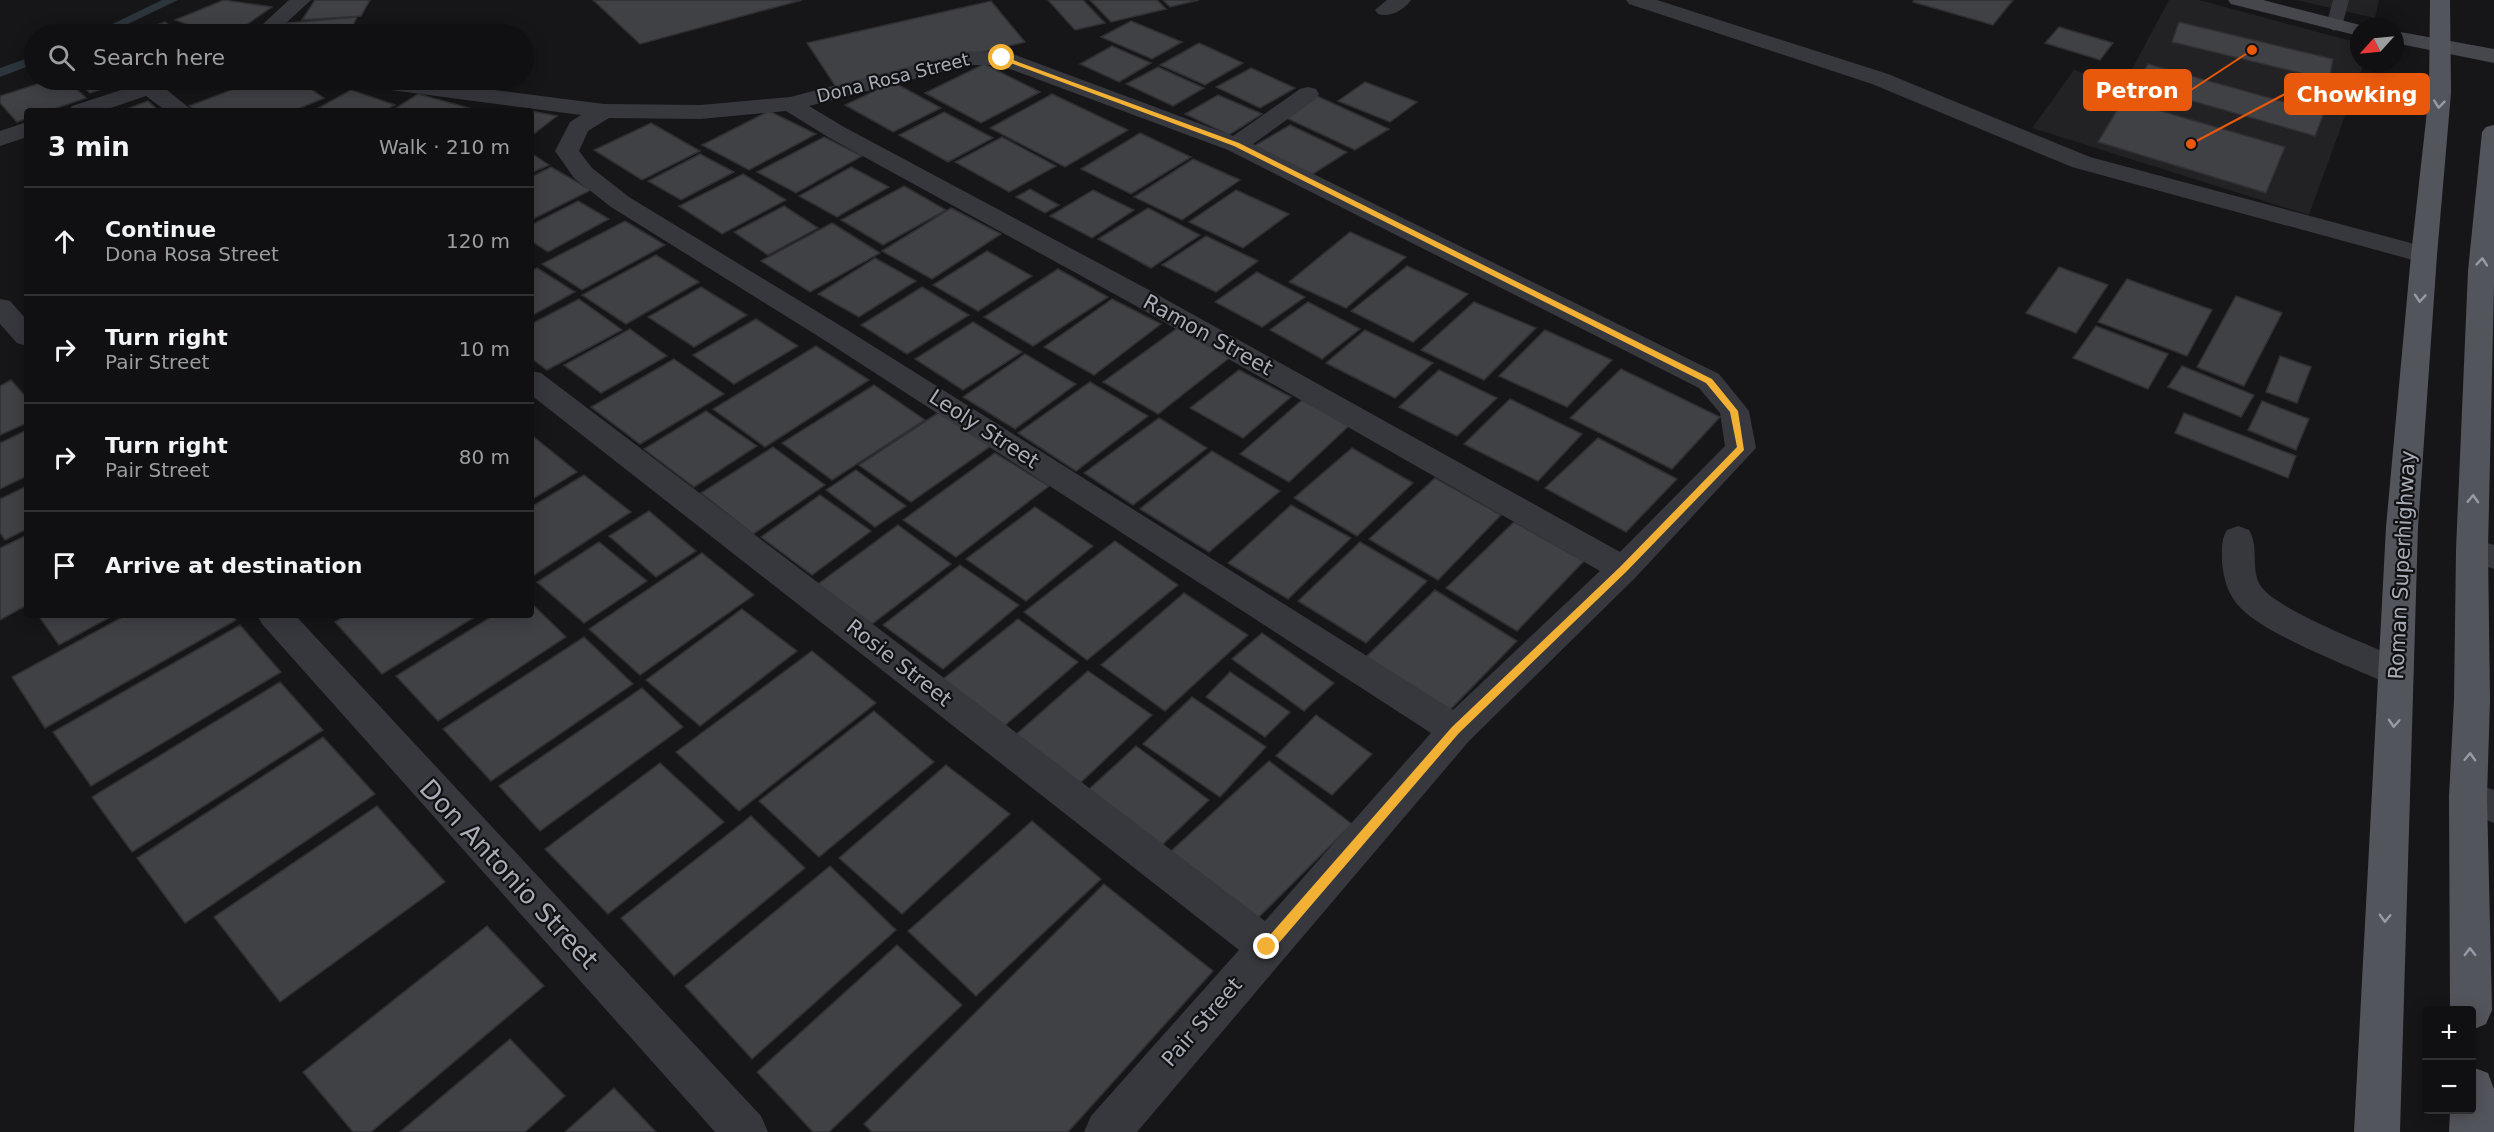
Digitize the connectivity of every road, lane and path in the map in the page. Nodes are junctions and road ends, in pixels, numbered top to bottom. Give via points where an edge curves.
1 (301, 0) edge
2 (1636, 0) edge
3 (2238, 0) edge
4 (2341, 0) edge
5 (2440, 0) edge
6 (273, 24) edge
7 (2334, 26) junction
8 (2350, 29) edge
9 (2404, 39) edge
10 (2441, 45) junction
11 (2494, 56) edge
12 (140, 90) edge
13 (153, 90) edge
14 (444, 90) edge
15 (1308, 94) dead end
16 (790, 104) junction
17 (89, 108) edge
18 (177, 108) edge
19 (604, 111) junction
20 (24, 130) edge
21 (2494, 132) edge
22 (0, 139) edge
23 (1236, 145) junction
24 (2424, 255) junction
25 (0, 307) edge
26 (24, 334) edge
27 (1709, 381) joint
28 (534, 382) edge
29 (2238, 538) dead end
30 (2483, 553) edge
31 (1623, 569) junction
32 (277, 618) edge
33 (2396, 672) junction
34 (1456, 730) junction
35 (2481, 802) edge
36 (1267, 947) junction
37 (2471, 1006) edge
38 (2472, 1114) edge
39 (745, 1132) edge
40 (1107, 1132) edge
41 (2377, 1132) edge
42 (2472, 1132) edge

1 - 6 street
2 - 24 street via 1880,79 2081,162
3 - 7 main road
4 - 7 lane
5 - 10 main road, Roman Superhighway
7 - 8 main road
9 - 10 main road
10 - 11 main road
10 -> 24 main road, Roman Superhighway
12 - 17 street
13 - 18 street
14 - 19 street, Dona Rosa Street
15 - 23 street
16 - 19 street, Dona Rosa Street via 701,112
16 - 23 street, Dona Rosa Street via 987,56 1002,58
16 - 31 street, Ramon Street
19 - 34 street, Leoly Street via 578,127 567,152 583,173 620,202
20 - 22 street
30 -> 21 main road via 2481,271
23 - 27 street, Dona Rosa Street
24 -> 33 main road, Roman Superhighway
25 - 26 street
27 - 31 street, Pair Street via 1734,411 1741,448
28 - 36 street, Rosie Street
29 - 33 street via 2239,578 2249,597 2291,623
35 -> 30 main road via 2472,700
31 - 34 street, Pair Street
32 - 39 street, Don Antonio Street
33 -> 41 main road, Roman Superhighway
34 - 36 street, Pair Street
37 -> 35 main road
36 - 40 street, Pair Street
38 - 42 main road

